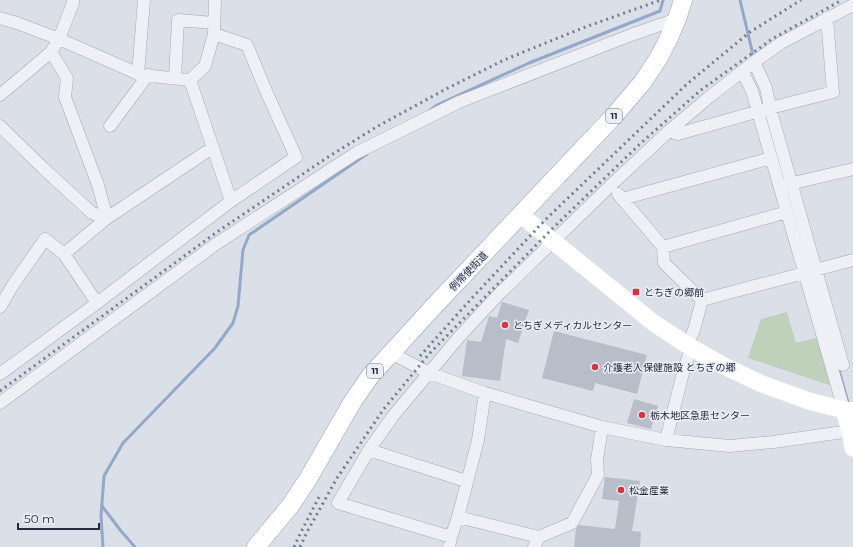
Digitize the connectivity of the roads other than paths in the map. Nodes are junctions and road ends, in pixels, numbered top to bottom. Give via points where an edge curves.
1 (73, 0) edge
2 (144, 0) edge
3 (215, 0) edge
4 (683, 0) edge
5 (853, 5) edge
6 (0, 18) edge
7 (827, 18) junction
8 (677, 19) junction
9 (214, 28) junction
10 (59, 38) junction
11 (51, 52) junction
12 (754, 62) junction
13 (742, 71) junction
14 (143, 74) junction
15 (175, 78) junction
16 (190, 80) junction
17 (0, 94) edge
18 (770, 108) junction
19 (758, 112) junction
20 (0, 126) edge
21 (110, 126) dead end
22 (669, 131) junction
23 (212, 148) junction
24 (771, 158) junction
25 (853, 169) edge
26 (785, 185) junction
27 (610, 186) junction
28 (622, 199) junction
29 (231, 201) junction
30 (787, 212) junction
31 (521, 215) junction
32 (107, 218) junction
33 (553, 242) junction
34 (663, 247) junction
35 (64, 254) junction
36 (853, 260) edge
37 (810, 271) junction
38 (702, 300) junction
39 (97, 303) junction
40 (0, 307) edge
41 (690, 346) junction
42 (391, 353) junction
43 (842, 365) edge
44 (429, 373) junction
45 (0, 374) edge
46 (485, 393) junction
47 (0, 403) edge
48 (848, 411) edge
49 (602, 427) junction
50 (850, 431) junction
51 (666, 440) junction
52 (853, 448) edge
53 (368, 450) junction
54 (466, 481) junction
55 (458, 517) junction
56 (450, 542) edge
57 (536, 542) edge
58 (256, 547) edge

1 - 10 street
2 - 14 street
3 - 9 street
4 - 8 main road, 例幣使街道 / 11
5 - 7 street
6 - 10 street
7 - 12 street via 781,43
7 - 18 street via 833,92
8 - 31 main road, 例幣使街道 / 11 via 658,59 642,83
8 - 47 street via 459,102 356,153 216,244
9 - 15 street via 178,20
9 - 16 street via 205,66
9 - 29 street via 248,44 296,156
10 - 11 street
10 - 14 street
11 - 17 street
11 - 32 street via 67,78 65,97 98,185
12 - 13 street
12 - 18 street via 766,88
13 - 19 street via 752,91
13 - 22 street
14 - 15 street
14 - 21 street
15 - 16 street
16 - 23 street
18 - 19 street
18 - 26 street
19 - 22 street via 678,134
19 - 24 street
20 - 32 street via 92,213
22 - 27 street
23 - 29 street
23 - 32 street
24 - 26 street
24 - 28 street
25 - 26 street
26 - 30 street
26 - 37 street
27 - 28 street
27 - 33 street
28 - 34 street
29 - 39 street
30 - 34 street
30 - 37 street
31 - 33 street
31 - 42 main road, 例幣使街道 / 11
32 - 35 street
33 - 41 street via 655,324
33 - 44 street via 498,295
34 - 38 street via 664,263
35 - 39 street
35 - 40 street via 45,239
36 - 37 street
37 - 38 street
37 - 43 street
38 - 41 street
39 - 45 street
41 - 48 street via 762,384 809,401
41 - 51 street
42 - 44 street
42 - 58 main road, 例幣使街道 / 11 via 371,375 353,401 290,506
43 - 48 street
44 - 46 street
44 - 53 street via 392,416
46 - 49 street
46 - 54 street via 478,440
48 - 50 street
49 - 51 street
49 - 57 street via 597,460 598,475 572,523
50 - 51 street via 730,446
50 - 52 street
53 - 54 street
53 - 56 street via 338,503
54 - 55 street
55 - 56 street
55 - 57 street

